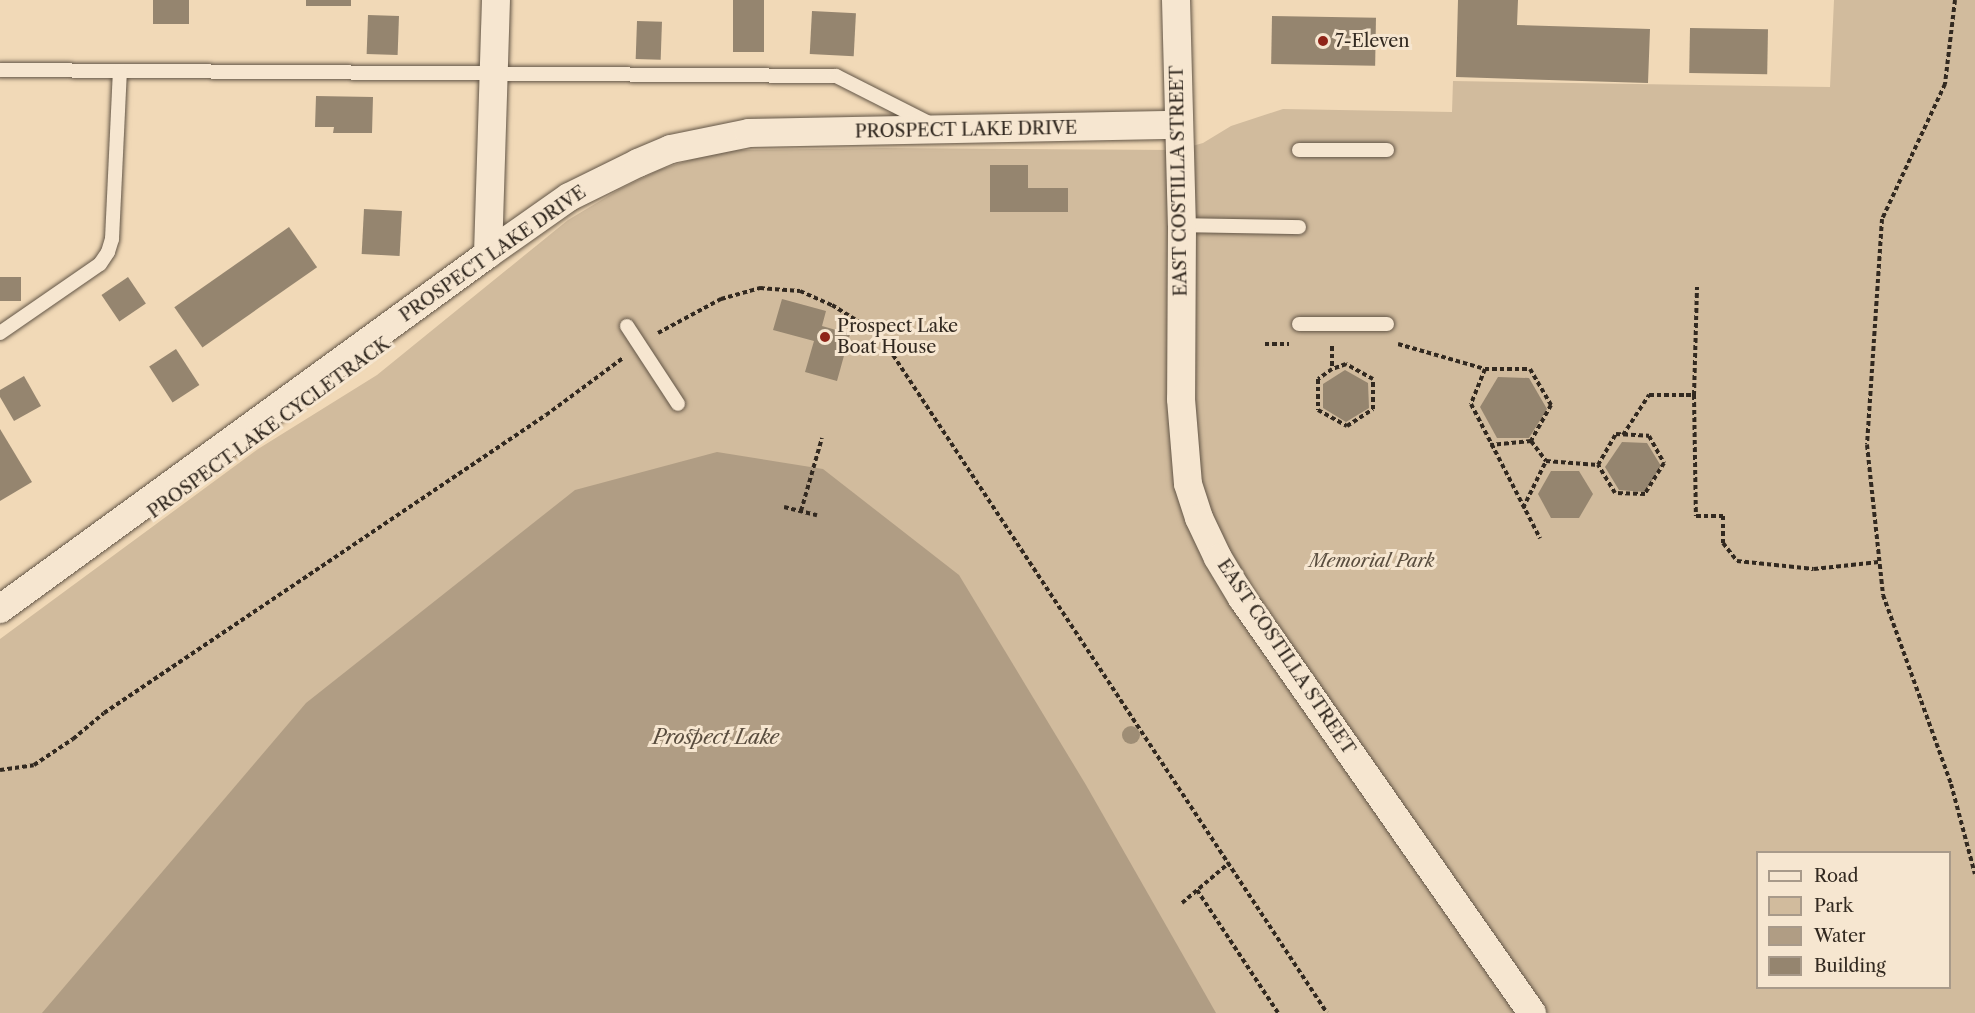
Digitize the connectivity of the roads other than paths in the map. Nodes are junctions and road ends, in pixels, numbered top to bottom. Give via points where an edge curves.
1 (496, 0) edge
2 (1176, 0) edge
3 (0, 70) edge
4 (120, 71) junction
5 (494, 74) junction
6 (1177, 126) junction
7 (944, 131) junction
8 (1299, 150) dead end
9 (1388, 150) dead end
10 (1182, 225) junction
11 (1299, 227) dead end
12 (488, 254) junction
13 (1299, 324) dead end
14 (1388, 324) dead end
15 (627, 326) dead end
16 (0, 333) edge
17 (678, 404) dead end
18 (0, 609) edge
19 (1532, 1013) edge

1 - 5 street
2 - 6 street, EAST COSTILLA STREET
3 - 4 lane
4 - 5 lane
4 - 16 lane via 112,239 108,252 100,264
5 - 7 lane via 836,76
5 - 12 street
6 - 7 street, PROSPECT LAKE DRIVE
6 - 10 street, EAST COSTILLA STREET
7 - 12 street, PROSPECT LAKE DRIVE via 749,134 671,149 569,197
8 - 9 lane
10 - 11 lane
10 - 19 street, EAST COSTILLA STREET via 1184,453 1188,484 1199,518 1242,597
12 - 18 street, PROSPECT LAKE DRIVE
13 - 14 lane
15 - 17 lane

